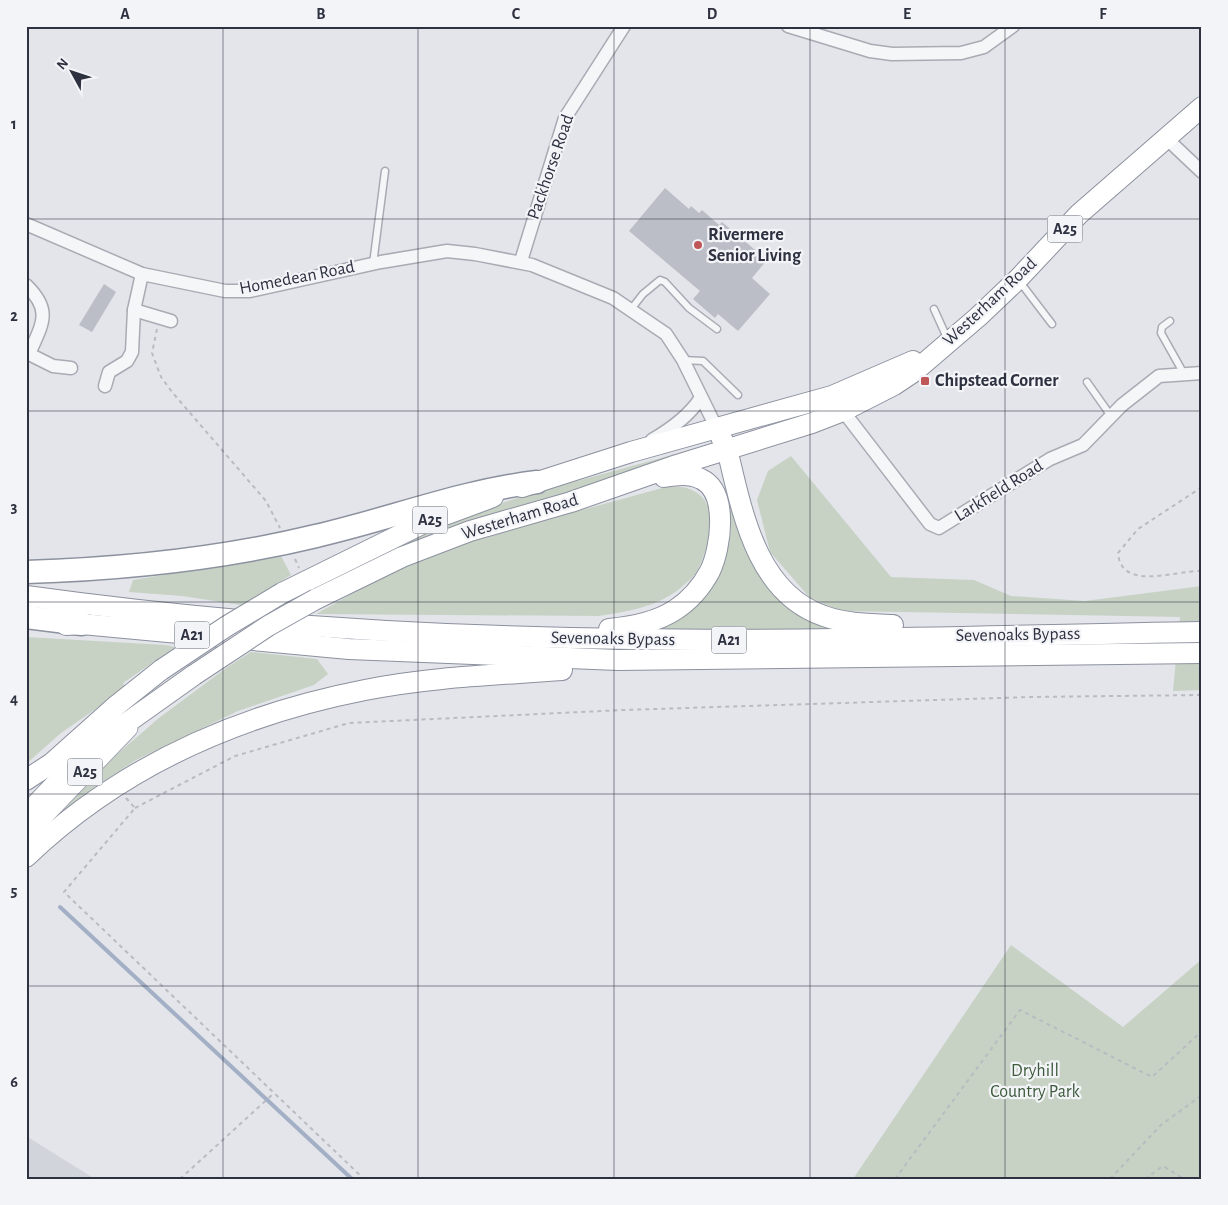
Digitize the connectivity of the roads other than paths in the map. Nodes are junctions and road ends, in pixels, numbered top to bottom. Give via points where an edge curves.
1 (624, 26) edge
2 (788, 26) edge
3 (1013, 26) edge
4 (1202, 107) edge
5 (1166, 138) junction
6 (385, 171) dead end
7 (1202, 172) edge
8 (27, 226) edge
9 (521, 261) junction
10 (373, 264) junction
11 (142, 274) junction
12 (1018, 279) junction
13 (26, 285) edge
14 (632, 308) junction
15 (934, 309) dead end
16 (134, 310) junction
17 (165, 319) road end
18 (1170, 321) dead end
19 (1052, 324) dead end
20 (717, 329) dead end
21 (948, 341) junction
22 (683, 360) junction
23 (71, 368) dead end
24 (1202, 373) edge
25 (1184, 374) junction
26 (1087, 382) dead end
27 (105, 386) dead end
28 (738, 394) dead end
29 (700, 398) junction
30 (837, 403) junction
31 (1111, 416) junction
32 (716, 429) junction
33 (727, 449) junction
34 (631, 452) junction
35 (537, 482) junction
36 (631, 482) junction
37 (26, 572) edge
38 (26, 596) edge
39 (26, 617) edge
40 (82, 624) junction
41 (26, 628) edge
42 (1202, 632) edge
43 (447, 634) junction
44 (1011, 635) junction
45 (1202, 653) edge
46 (673, 661) junction
47 (144, 710) junction
48 (52, 763) junction
49 (26, 780) edge
50 (26, 790) edge
51 (26, 815) edge
52 (26, 834) edge
53 (26, 857) edge

1 - 9 street, Packhorse Road via 565,118
2 - 3 street via 870,51 892,54 961,53 984,47
4 - 5 highway, Westerham Road / A25
5 - 7 street
5 - 12 highway, Westerham Road / A25 via 1078,214
6 - 10 lane
8 - 11 street, Homedean Road
9 - 10 street, Homedean Road via 447,251
9 - 14 street, Homedean Road
10 - 11 street, Homedean Road via 250,291 212,290
11 - 16 street
12 - 19 lane
12 - 21 highway, Westerham Road / A25
13 - 23 street via 39,299 44,312 28,354 53,366
14 - 20 lane via 660,280
14 - 22 street via 666,334
15 - 21 lane
16 - 17 street
16 - 27 street via 132,352 127,361 109,372
18 - 25 lane via 1162,327 1161,333
21 - 30 highway, Westerham Road / A25 via 894,385
22 - 28 lane via 703,360
22 - 29 street
24 - 25 street, Larkfield Road
25 - 31 street, Larkfield Road via 1159,376
26 - 31 lane
29 - 32 street
29 - 34 street via 679,423
30 - 31 street, Larkfield Road via 930,524 939,528 1050,459 1083,445
30 - 32 highway, Westerham Road / A25
30 - 33 highway, Westerham Road / A25 via 812,423
32 - 33 highway
32 - 34 highway, Westerham Road / A25
33 - 36 highway, Westerham Road / A25
33 - 44 highway via 746,520 764,565 783,592 802,607 826,617 851,622 953,626
34 - 35 highway, Westerham Road / A25
35 - 37 highway via 485,490 287,542 148,565
35 - 48 highway, Westerham Road / A25, bridge via 426,522 282,593 160,670
36 - 43 highway via 693,476 709,484 716,496 720,531 715,557 702,584 682,605 658,618 622,628
36 - 47 highway, Westerham Road / A25, bridge via 462,534 402,557 316,599 246,640
38 - 43 highway, Sevenoaks Bypass / A21 via 206,616
39 - 40 highway
40 - 41 highway, Sevenoaks Bypass
40 - 46 highway, Sevenoaks Bypass / A21 via 349,649
42 - 44 highway, Sevenoaks Bypass / A21
43 - 44 highway, Sevenoaks Bypass / A21 via 682,640
45 - 46 highway, Sevenoaks Bypass / A21
46 - 53 highway via 446,679 366,689 298,705 239,723 174,753 95,800
47 - 51 highway via 84,756
47 - 52 main road, Westerham Road / A25
48 - 49 highway
48 - 50 main road, Westerham Road / A25

